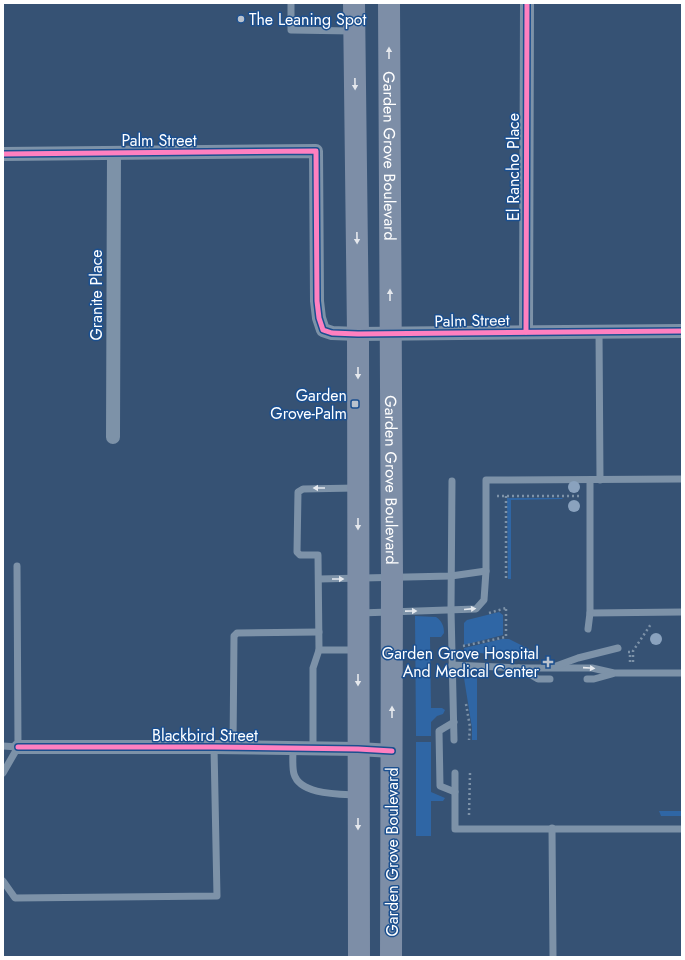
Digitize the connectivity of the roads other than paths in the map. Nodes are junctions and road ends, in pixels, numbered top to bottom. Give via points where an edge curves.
1 (291, 3) edge
2 (354, 3) edge
3 (389, 3) edge
4 (526, 3) edge
5 (355, 31) junction
6 (114, 153) junction
7 (3, 154) edge
8 (599, 331) junction
9 (682, 331) edge
10 (526, 332) junction
11 (358, 334) junction
12 (390, 334) junction
13 (113, 437) dead end
14 (682, 479) edge
15 (590, 480) junction
16 (600, 480) junction
17 (452, 481) dead end
18 (358, 488) junction
19 (17, 566) dead end
20 (486, 571) junction
21 (451, 576) junction
22 (358, 578) junction
23 (392, 578) junction
24 (319, 579) junction
25 (451, 610) junction
26 (392, 612) junction
27 (682, 612) edge
28 (358, 613) junction
29 (590, 613) junction
30 (588, 629) dead end
31 (319, 632) junction
32 (618, 648) dead end
33 (319, 650) junction
34 (358, 650) junction
35 (452, 665) junction
36 (519, 668) junction
37 (552, 668) junction
38 (614, 673) junction
39 (682, 673) edge
40 (550, 679) dead end
41 (588, 679) dead end
42 (454, 722) junction
43 (454, 740) dead end
44 (3, 746) edge
45 (18, 747) junction
46 (214, 748) junction
47 (233, 748) junction
48 (294, 748) junction
49 (313, 749) junction
50 (358, 749) junction
51 (392, 751) junction
52 (3, 773) edge
53 (454, 773) dead end
54 (455, 792) junction
55 (358, 795) junction
56 (552, 828) junction
57 (682, 829) edge
58 (3, 881) edge
59 (359, 957) edge
60 (391, 957) edge
61 (553, 957) edge

1 - 5 lane via 291,30
2 - 5 main road, Garden Grove Boulevard
12 -> 3 main road, Garden Grove Boulevard
4 - 10 street, El Rancho Place
5 -> 11 main road, Garden Grove Boulevard
6 - 7 street, Palm Street
6 - 11 street, Palm Street via 316,151 316,301 319,318 324,330 332,333
6 - 13 street, Granite Place
8 - 9 street, Palm Street
8 - 10 street, Palm Street
8 - 16 lane
10 - 12 street, Palm Street
11 - 12 street, Palm Street
11 -> 18 main road, Garden Grove Boulevard
12 - 23 main road, Garden Grove Boulevard
14 - 16 lane
15 - 16 lane
15 - 20 lane via 486,480
15 - 29 lane
17 - 21 lane
18 -> 22 main road, Garden Grove Boulevard
18 -> 24 lane via 303,488 298,492 297,552 300,555 318,555
19 - 45 lane
20 - 21 lane
25 -> 20 lane via 476,609 484,600
21 - 23 lane
21 - 25 lane
22 - 23 lane
24 -> 22 lane
22 - 28 main road, Garden Grove Boulevard
23 - 26 main road, Garden Grove Boulevard
24 - 31 lane
26 -> 25 lane
25 - 35 lane
26 - 28 lane
51 -> 26 main road, Garden Grove Boulevard
27 - 29 lane
28 - 34 main road, Garden Grove Boulevard
29 - 30 lane
31 - 33 lane
31 - 47 lane via 237,633 234,636
32 - 37 lane via 578,658
33 - 34 lane
33 - 49 lane via 313,668
34 -> 50 main road, Garden Grove Boulevard
35 - 36 lane
35 - 42 lane
36 - 37 lane
36 - 40 lane via 538,679
37 -> 38 lane via 592,668
38 - 39 lane
38 - 41 lane
42 - 43 lane
42 - 54 lane via 439,731 440,786
44 - 45 lane
45 - 46 street, Blackbird Street
45 - 52 lane
46 - 47 street, Blackbird Street
46 - 58 lane via 217,896 15,898
47 - 48 street, Blackbird Street
48 - 49 street, Blackbird Street
48 - 55 lane via 294,773 298,782 312,790
49 - 50 street, Blackbird Street
50 - 51 street, Blackbird Street
50 - 55 main road, Garden Grove Boulevard
51 - 60 main road, Garden Grove Boulevard
53 - 54 lane
54 - 56 lane via 455,829
55 -> 59 main road, Garden Grove Boulevard
56 - 57 lane
56 - 61 lane

